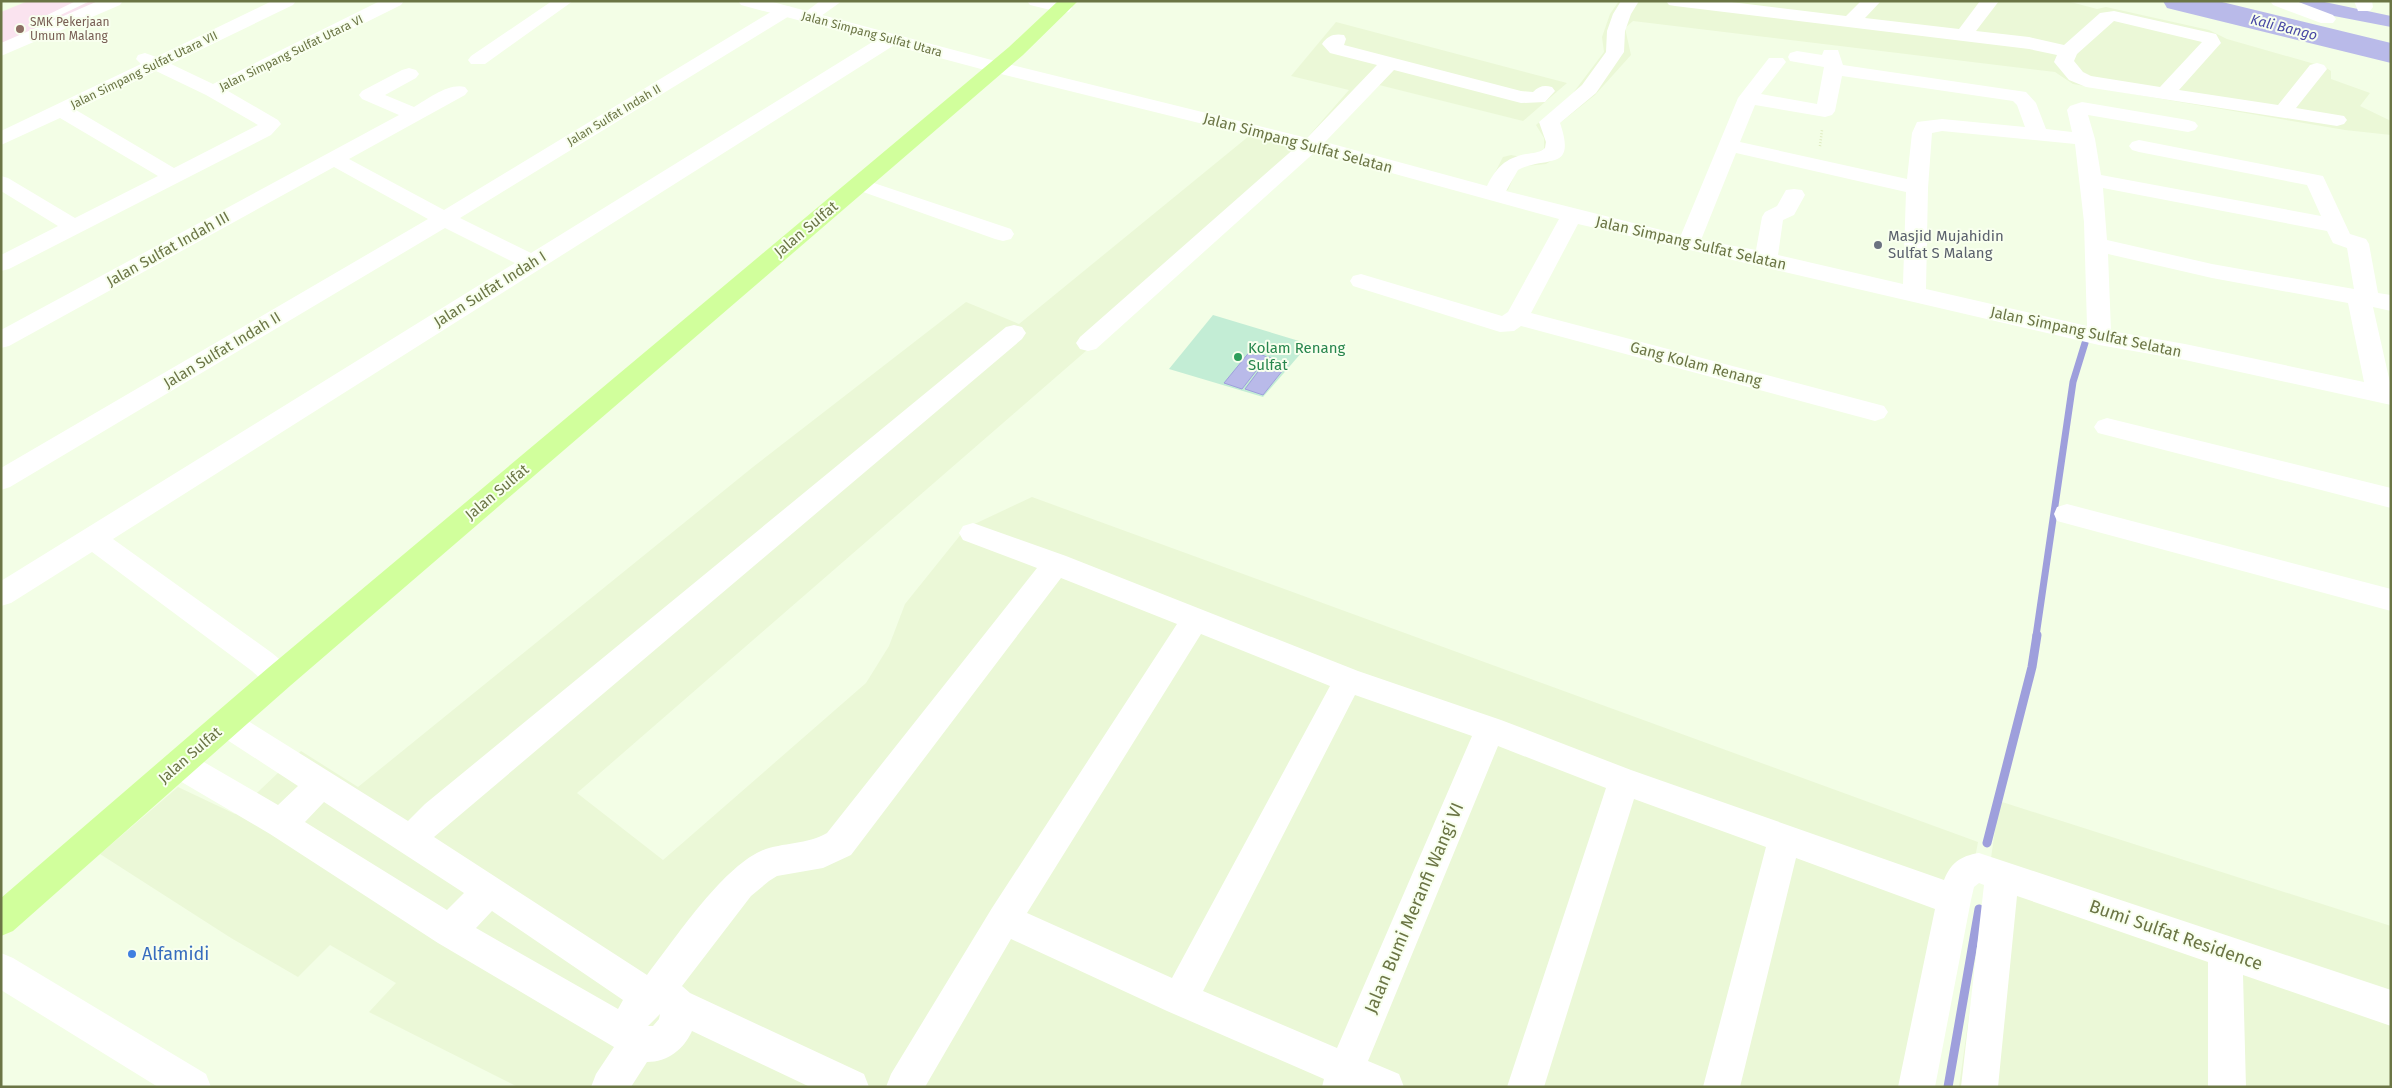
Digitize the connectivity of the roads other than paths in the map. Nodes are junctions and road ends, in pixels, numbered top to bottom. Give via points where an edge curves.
1 (85, 1) edge
2 (114, 1) edge
3 (266, 1) edge
4 (287, 1) edge
5 (395, 1) edge
6 (564, 1) edge
7 (747, 1) edge
8 (834, 1) edge
9 (1036, 1) edge
10 (1630, 1) edge
11 (1675, 1) edge
12 (1872, 1) edge
13 (1990, 1) edge
14 (2279, 1) edge
15 (1066, 5) edge
16 (1749, 5) edge
17 (785, 11) junction
18 (808, 17) junction
19 (2327, 19) dead end
20 (42, 20) dead end
21 (1850, 22) junction
22 (1964, 35) junction
23 (1337, 39) dead end
24 (888, 40) junction
25 (1, 50) edge
26 (2068, 52) junction
27 (1797, 57) dead end
28 (478, 60) dead end
29 (152, 62) junction
30 (1776, 62) dead end
31 (1833, 62) junction
32 (1390, 63) junction
33 (996, 67) junction
34 (2317, 69) dead end
35 (409, 74) dead end
36 (213, 91) junction
37 (458, 91) dead end
38 (1545, 91) dead end
39 (2164, 94) junction
40 (1748, 98) junction
41 (61, 110) junction
42 (2283, 112) junction
43 (415, 115) junction
44 (2337, 120) dead end
45 (2188, 126) dead end
46 (1, 127) edge
47 (2038, 135) junction
48 (1, 139) edge
49 (2085, 139) junction
50 (1311, 145) junction
51 (1727, 145) junction
52 (2139, 146) dead end
53 (334, 159) junction
54 (174, 177) junction
55 (2092, 180) junction
56 (1, 182) edge
57 (859, 184) junction
58 (1917, 188) junction
59 (1494, 195) junction
60 (1794, 195) dead end
61 (1572, 216) junction
62 (444, 219) junction
63 (2337, 226) junction
64 (75, 227) junction
65 (1003, 234) dead end
66 (1688, 244) junction
67 (2098, 245) junction
68 (1766, 259) junction
69 (532, 263) junction
70 (1, 264) edge
71 (1361, 281) dead end
72 (1914, 294) junction
73 (2363, 298) junction
74 (2391, 303) edge
75 (1517, 317) junction
76 (1014, 333) dead end
77 (2099, 337) junction
78 (1, 340) edge
79 (1088, 343) dead end
80 (2385, 394) edge
81 (1876, 412) dead end
82 (2107, 427) dead end
83 (1, 480) edge
84 (2391, 498) edge
85 (2066, 514) dead end
86 (973, 533) dead end
87 (91, 537) junction
88 (1056, 564) junction
89 (1, 595) edge
90 (2391, 600) edge
91 (1195, 620) junction
92 (279, 677) junction
93 (1348, 680) junction
94 (226, 724) junction
95 (1490, 729) junction
96 (179, 764) junction
97 (1624, 781) junction
98 (322, 783) junction
99 (282, 824) junction
100 (1784, 839) junction
101 (410, 841) junction
102 (2002, 877) junction
103 (1958, 886) junction
104 (489, 890) junction
105 (1004, 919) junction
106 (1, 920) edge
107 (450, 931) junction
108 (2225, 951) junction
109 (1, 970) edge
110 (1180, 999) junction
111 (664, 1001) junction
112 (2391, 1008) edge
113 (636, 1039) junction
114 (1343, 1078) edge
115 (192, 1087) edge
116 (609, 1087) edge
117 (851, 1087) edge
118 (904, 1087) edge
119 (1386, 1087) edge
120 (1525, 1087) edge
121 (1721, 1087) edge
122 (1916, 1087) edge
123 (1979, 1087) edge
124 (2228, 1087) edge

1 - 20 lane
2 - 25 street
3 - 29 street, Jalan Simpang Sulfat Utara VII
4 - 29 street, Jalan Simpang Sulfat Utara VII
5 - 36 street, Jalan Simpang Sulfat Utara VI
6 - 28 street
7 - 17 street, Jalan Simpang Sulfat Utara
8 - 18 street
9 - 15 street
10 - 59 street via 1619,19 1616,52 1589,89 1549,122 1556,142 1555,150 1545,159 1509,167
11 - 16 street
12 - 21 street
13 - 22 street
14 - 19 street
15 - 33 main road, Jalan Sulfat
16 - 21 street
17 - 18 street, Jalan Simpang Sulfat Utara
17 - 62 street, Jalan Sulfat Indah II
18 - 24 street, Jalan Simpang Sulfat Utara
21 - 22 street
22 - 26 street
23 - 32 street via 1332,44 1337,49
24 - 33 street, Jalan Simpang Sulfat Utara
24 - 69 street, Jalan Sulfat Indah I
26 - 39 street via 2064,62 2076,76 2086,81
26 - 39 street via 2106,17 2114,16 2209,38 2212,43
27 - 31 street
29 - 36 street
29 - 41 street, Jalan Simpang Sulfat Utara VII
29 - 46 street, Jalan Simpang Sulfat Utara VII
30 - 40 street
31 - 40 street via 1825,111
31 - 47 street via 2019,96 2026,102
32 - 38 street via 1522,97 1538,98
32 - 50 street
33 - 50 street, Jalan Simpang Sulfat Selatan
33 - 57 main road, Jalan Sulfat
34 - 42 street
35 - 43 street via 362,99
36 - 54 street via 271,124 264,131
37 - 43 street, Jalan Sulfat Indah III
39 - 42 street
40 - 51 street
41 - 48 street, Jalan Simpang Sulfat Utara VII
41 - 54 street
42 - 44 street
43 - 53 street, Jalan Sulfat Indah III
45 - 49 street via 2080,108 2077,110
47 - 49 street
47 - 58 street via 1924,126
49 - 55 street
50 - 59 street, Jalan Simpang Sulfat Selatan
50 - 79 street
51 - 58 street
51 - 66 street
52 - 63 street via 2316,180
53 - 62 street
53 - 78 street, Jalan Sulfat Indah III
54 - 64 street
55 - 63 street
55 - 67 street
56 - 64 street
57 - 65 street
57 - 92 main road, Jalan Sulfat
58 - 72 street
59 - 61 street, Jalan Simpang Sulfat Selatan
60 - 68 street via 1786,210 1773,217
61 - 66 street, Jalan Simpang Sulfat Selatan
61 - 75 street
62 - 69 street
62 - 83 street, Jalan Sulfat Indah II
63 - 73 street via 2341,238 2358,244
64 - 70 street
66 - 68 street, Jalan Simpang Sulfat Selatan
67 - 73 street via 2212,271
67 - 77 street
68 - 72 street, Jalan Simpang Sulfat Selatan
69 - 87 street, Jalan Sulfat Indah I
71 - 75 street, Gang Kolam Renang via 1500,324 1506,325
72 - 77 street, Jalan Simpang Sulfat Selatan
73 - 74 street
73 - 80 street
75 - 81 street, Gang Kolam Renang
76 - 101 street via 436,814
77 - 80 street, Jalan Simpang Sulfat Selatan
82 - 84 street
85 - 90 street
86 - 88 street
87 - 89 street
87 - 92 street
88 - 91 street
88 - 111 street via 839,844 823,853 772,862 739,885
91 - 93 street
91 - 105 street
92 - 94 main road, Jalan Sulfat
93 - 95 street
93 - 110 street
94 - 96 main road, Jalan Sulfat
94 - 98 street
95 - 97 street
95 - 114 street, Jalan Bumi Meranfi Wangi VI
96 - 99 street
96 - 106 main road, Jalan Sulfat
97 - 100 street
97 - 120 street
98 - 99 street
98 - 101 street
99 - 107 street
100 - 103 street
100 - 121 street
101 - 104 street
102 - 103 street, Bumi Sulfat Residence via 1979,868 1969,868
102 - 108 street, Bumi Sulfat Residence
102 - 123 street
103 - 122 street
104 - 107 street
104 - 111 street
105 - 110 street
105 - 118 street
107 - 113 street
108 - 112 street, Bumi Sulfat Residence
108 - 124 street
109 - 115 street
110 - 114 street
111 - 113 street via 638,1008 633,1014 630,1030
111 - 117 street
113 - 116 street
114 - 119 street

